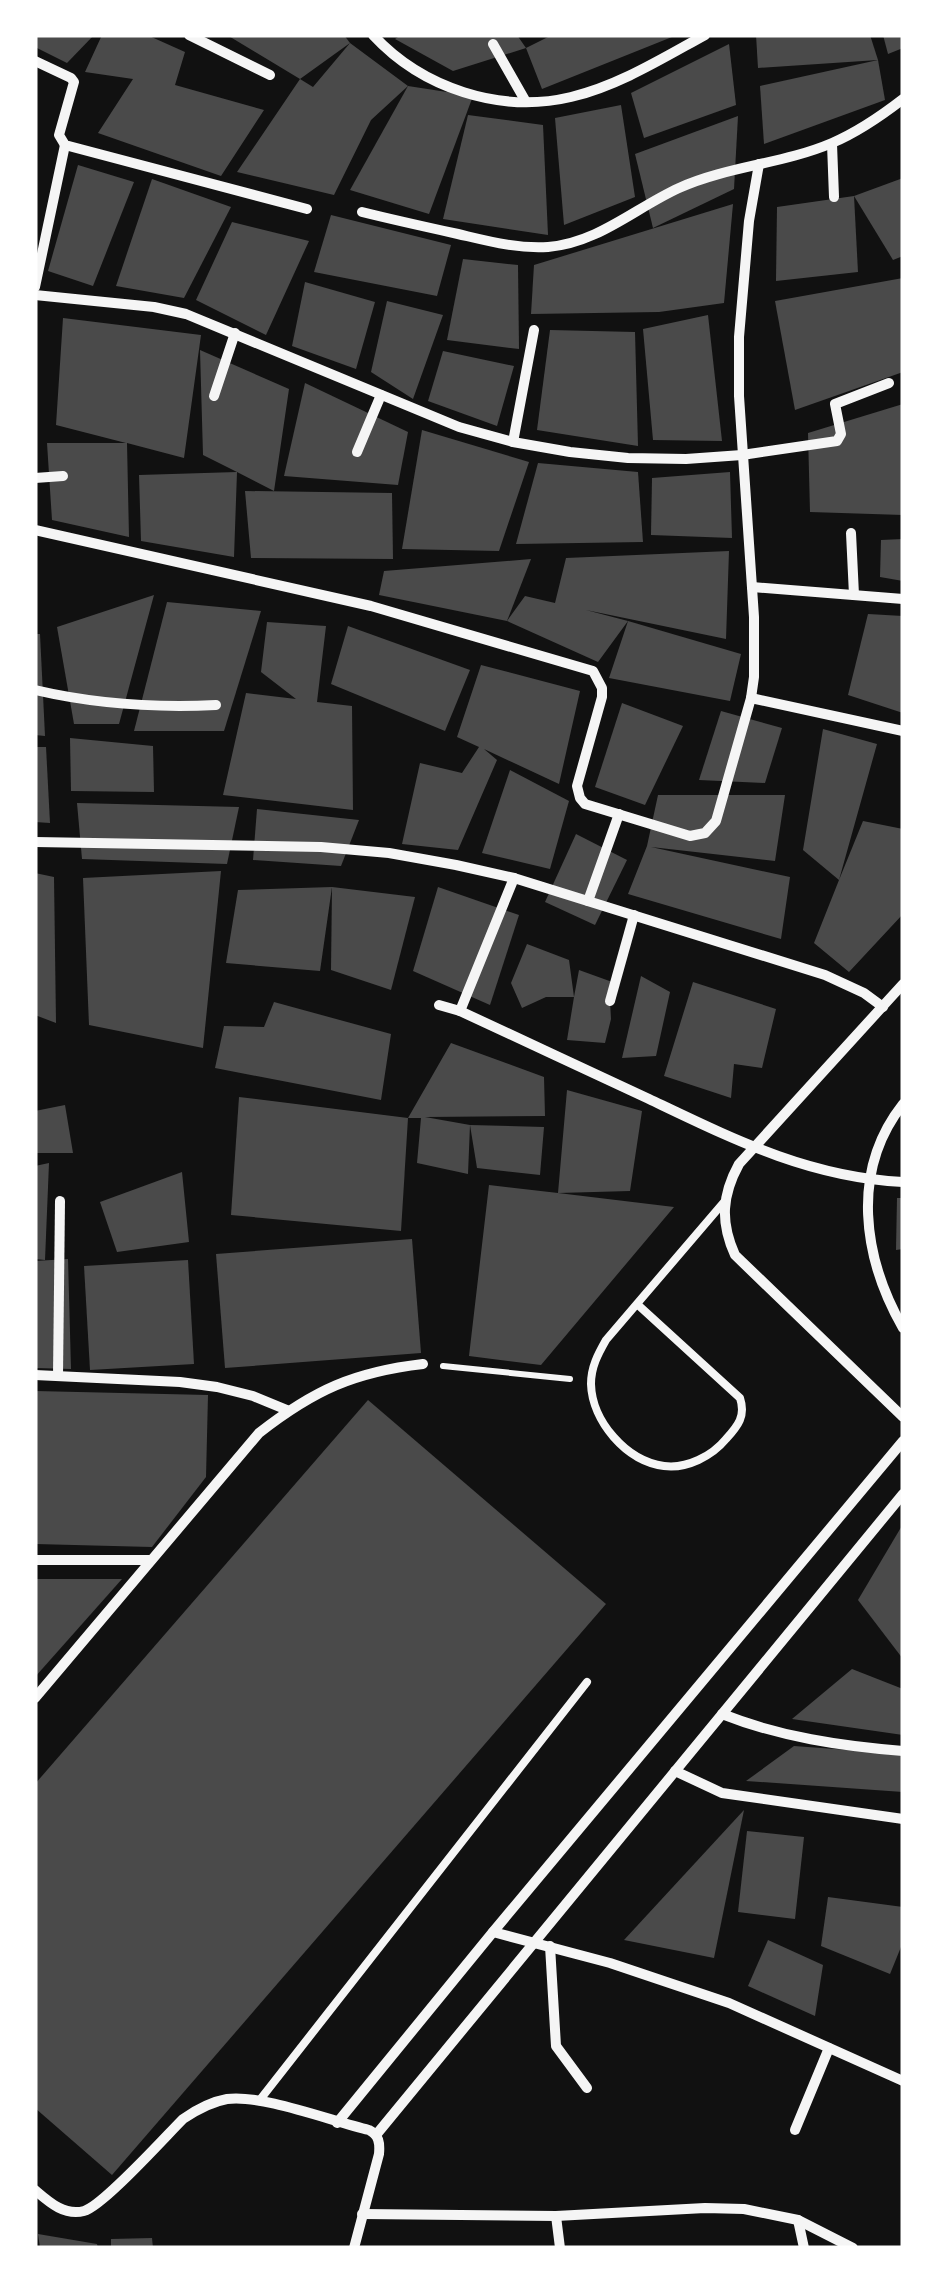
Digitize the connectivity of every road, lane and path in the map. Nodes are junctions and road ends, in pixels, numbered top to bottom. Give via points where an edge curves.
1 (189, 35) edge
2 (373, 35) edge
3 (705, 35) edge
4 (493, 44) dead end
5 (35, 61) edge
6 (270, 75) dead end
7 (903, 99) edge
8 (526, 102) junction
9 (832, 144) junction
10 (66, 145) junction
11 (760, 164) junction
12 (834, 197) dead end
13 (308, 209) dead end
14 (362, 212) dead end
15 (35, 287) edge
16 (35, 296) edge
17 (534, 330) dead end
18 (236, 333) junction
19 (889, 382) dead end
20 (381, 394) junction
21 (214, 396) dead end
22 (512, 442) junction
23 (358, 452) dead end
24 (742, 454) junction
25 (63, 476) dead end
26 (35, 478) edge
27 (35, 530) edge
28 (852, 533) dead end
29 (752, 588) junction
30 (854, 595) junction
31 (903, 599) edge
32 (35, 690) edge
33 (751, 698) junction
34 (216, 705) dead end
35 (903, 731) edge
36 (619, 814) junction
37 (35, 842) edge
38 (514, 878) junction
39 (588, 900) junction
40 (634, 915) junction
41 (903, 984) edge
42 (610, 1001) dead end
43 (440, 1006) dead end
44 (883, 1006) junction
45 (460, 1011) junction
46 (903, 1104) edge
47 (752, 1148) junction
48 (869, 1180) junction
49 (903, 1182) edge
50 (60, 1201) dead end
51 (724, 1202) junction
52 (638, 1304) junction
53 (903, 1328) edge
54 (424, 1364) joint
55 (35, 1375) edge
56 (58, 1375) junction
57 (591, 1381) junction
58 (287, 1410) junction
59 (903, 1417) edge
60 (903, 1441) edge
61 (903, 1494) edge
62 (35, 1560) edge
63 (150, 1560) junction
64 (587, 1682) dead end
65 (35, 1698) edge
66 (722, 1714) junction
67 (903, 1751) edge
68 (676, 1771) junction
69 (903, 1819) edge
70 (493, 1932) junction
71 (535, 1942) junction
72 (550, 1946) junction
73 (829, 2048) junction
74 (903, 2081) edge
75 (587, 2088) dead end
76 (259, 2101) junction
77 (337, 2123) junction
78 (796, 2130) dead end
79 (376, 2135) junction
80 (35, 2190) edge
81 (362, 2214) junction
82 (556, 2216) junction
83 (798, 2220) junction
84 (354, 2248) edge
85 (560, 2248) edge
86 (804, 2248) edge
87 (853, 2248) edge

1 - 6 street
2 - 8 street via 428,78 474,96
3 - 8 street via 617,80 571,97
4 - 8 street
5 - 10 street via 74,82 59,135
7 - 9 street
9 - 11 street
9 - 12 street
10 - 13 street
10 - 15 street
11 - 14 street via 677,188 609,228 552,247 522,248
11 - 24 street via 740,318
16 - 18 street via 170,310
17 - 22 street
18 - 20 street
18 - 21 street
19 - 24 street via 835,404 837,441
20 - 22 street via 459,428
20 - 23 street
22 - 24 street via 628,458
24 - 29 street
25 - 26 street
27 - 36 street via 372,606 593,672 602,697 578,792 586,804
28 - 30 street
29 - 30 street
29 - 33 street
30 - 31 street
32 - 34 street via 115,704
33 - 35 street
33 - 36 street via 711,828 690,836
36 - 39 street
37 - 38 street via 389,853
38 - 39 street
38 - 45 street
39 - 40 street
40 - 42 street
40 - 44 street via 825,975
41 - 44 street
43 - 45 street
44 - 47 street
45 - 47 street
46 - 48 street via 885,1131
47 - 48 street
47 - 51 street via 738,1164
48 - 49 street
48 - 53 street via 869,1238
50 - 56 street
51 - 52 lane
51 - 59 street via 735,1255
52 - 57 lane via 606,1340
52 - 57 lane via 740,1398 739,1425 699,1460 664,1466 614,1438 594,1403
54 - 57 path
54 - 58 street via 352,1378
55 - 56 street
56 - 58 street via 218,1387
58 - 63 street via 259,1433
60 - 70 street
61 - 66 street
62 - 63 street
63 - 65 street
64 - 76 lane
66 - 67 street via 795,1737
66 - 68 street
68 - 69 street via 722,1794
68 - 71 street
70 - 71 street
70 - 77 street
71 - 72 street
71 - 79 street
72 - 73 street via 729,2002
72 - 75 street via 556,2046
73 - 74 street
73 - 78 street
76 - 77 street
76 - 80 street via 227,2100 196,2110 84,2211 62,2209
77 - 79 street
79 - 81 street via 379,2154
81 - 82 street
81 - 84 street
82 - 83 street via 725,2208
82 - 85 street
83 - 86 street
83 - 87 street

